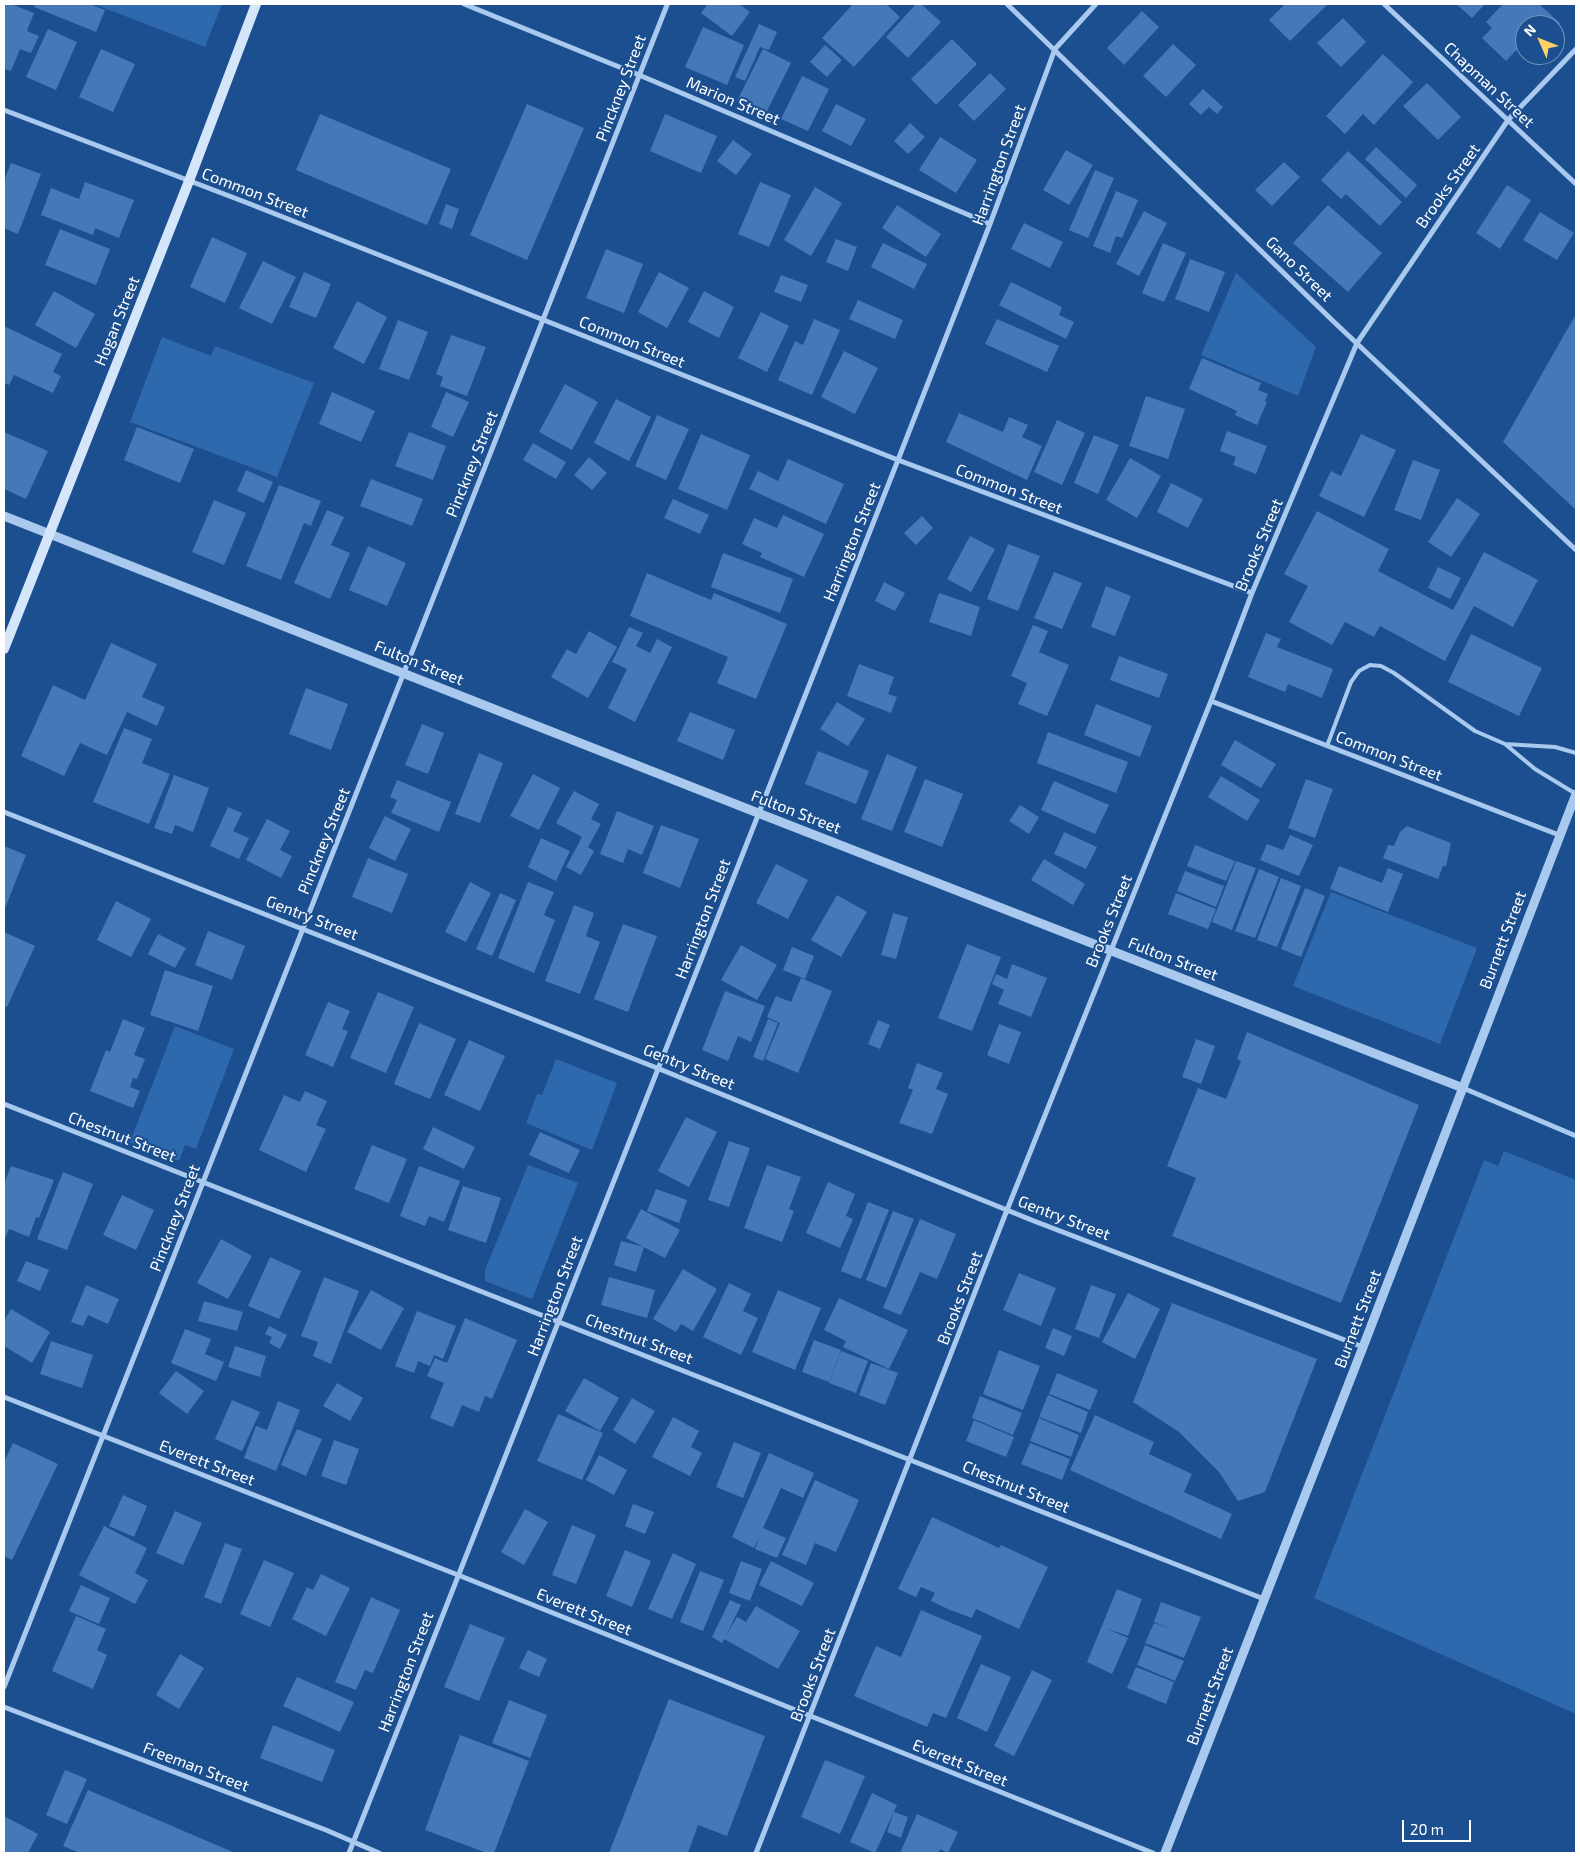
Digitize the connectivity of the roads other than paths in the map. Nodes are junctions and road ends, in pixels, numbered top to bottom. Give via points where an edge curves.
1 (256, 4) edge
2 (464, 4) edge
3 (1007, 4) edge
4 (1096, 4) edge
5 (1384, 4) edge
6 (667, 5) edge
7 (1055, 49) junction
8 (1576, 49) edge
9 (639, 75) junction
10 (4, 110) edge
11 (1508, 120) junction
12 (189, 181) junction
13 (1576, 184) edge
14 (990, 224) junction
15 (542, 320) junction
16 (1356, 342) junction
17 (898, 460) junction
18 (4, 516) edge
19 (49, 534) junction
20 (1576, 550) edge
21 (1252, 593) junction
22 (4, 649) edge
23 (403, 673) junction
24 (1211, 701) junction
25 (1505, 744) junction
26 (1327, 746) junction
27 (1576, 753) edge
28 (1576, 794) edge
29 (4, 812) edge
30 (758, 813) junction
31 (1559, 835) junction
32 (303, 928) junction
33 (1110, 951) junction
34 (657, 1068) junction
35 (1463, 1088) junction
36 (4, 1104) edge
37 (1576, 1136) edge
38 (203, 1182) junction
39 (1007, 1210) junction
40 (558, 1321) junction
41 (1364, 1347) junction
42 (4, 1398) edge
43 (103, 1436) junction
44 (911, 1459) junction
45 (458, 1575) junction
46 (1264, 1599) junction
47 (4, 1687) edge
48 (4, 1707) edge
49 (810, 1716) junction
50 (353, 1843) junction
51 (349, 1853) edge
52 (379, 1853) edge
53 (756, 1853) edge
54 (1153, 1853) edge
55 (1165, 1853) edge

1 - 12 main road, Hogan Street
2 - 9 street, Marion Street
3 - 7 street, Gano Street
4 - 7 street, Harrington Street
5 - 11 street, Chapman Street
6 - 9 street, Pinckney Street
7 - 14 street, Harrington Street
7 - 16 street, Gano Street
8 - 11 street, Brooks Street
9 - 14 street, Marion Street
9 - 15 street, Pinckney Street
10 - 12 street, Common Street
11 - 13 street, Chapman Street
11 - 16 street, Brooks Street
12 - 15 street, Common Street
12 - 19 main road, Hogan Street
14 - 17 street, Harrington Street
15 - 17 street, Common Street
15 - 23 street, Pinckney Street
16 - 20 street, Gano Street
16 - 21 street, Brooks Street
17 - 21 street, Common Street
17 - 30 street, Harrington Street
18 - 19 street, Fulton Street
19 - 22 main road, Hogan Street
19 - 23 street, Fulton Street
21 - 24 street, Brooks Street
23 - 30 street, Fulton Street
23 - 32 street, Pinckney Street
24 - 26 street, Common Street
24 - 33 street, Brooks Street
25 - 26 lane via 1475,730 1394,673 1370,664 1358,671 1351,682
25 - 27 lane via 1555,747
25 - 28 lane via 1535,769
26 - 31 street, Common Street
28 - 31 street, Burnett Street
29 - 32 street, Gentry Street
30 - 33 street, Fulton Street
30 - 34 street, Harrington Street
31 - 35 street, Burnett Street
32 - 34 street, Gentry Street
32 - 38 street, Pinckney Street
33 - 35 street, Fulton Street
33 - 39 street, Brooks Street
34 - 39 street, Gentry Street
34 - 40 street, Harrington Street
35 - 37 street, Fulton Street
35 - 41 street, Burnett Street
36 - 38 street, Chestnut Street
38 - 40 street, Chestnut Street
38 - 43 street, Pinckney Street
39 - 41 street, Gentry Street
39 - 44 street, Brooks Street
40 - 44 street, Chestnut Street
40 - 45 street, Harrington Street
41 - 46 street, Burnett Street
42 - 43 street, Everett Street
43 - 45 street, Everett Street
43 - 47 street, Pinckney Street
44 - 46 street, Chestnut Street
44 - 49 street, Brooks Street
45 - 49 street, Everett Street
45 - 50 street, Harrington Street
46 - 55 street, Burnett Street
48 - 50 street, Freeman Street
49 - 53 street, Brooks Street
49 - 54 street, Everett Street
50 - 51 street, Harrington Street
50 - 52 street, Freeman Street

